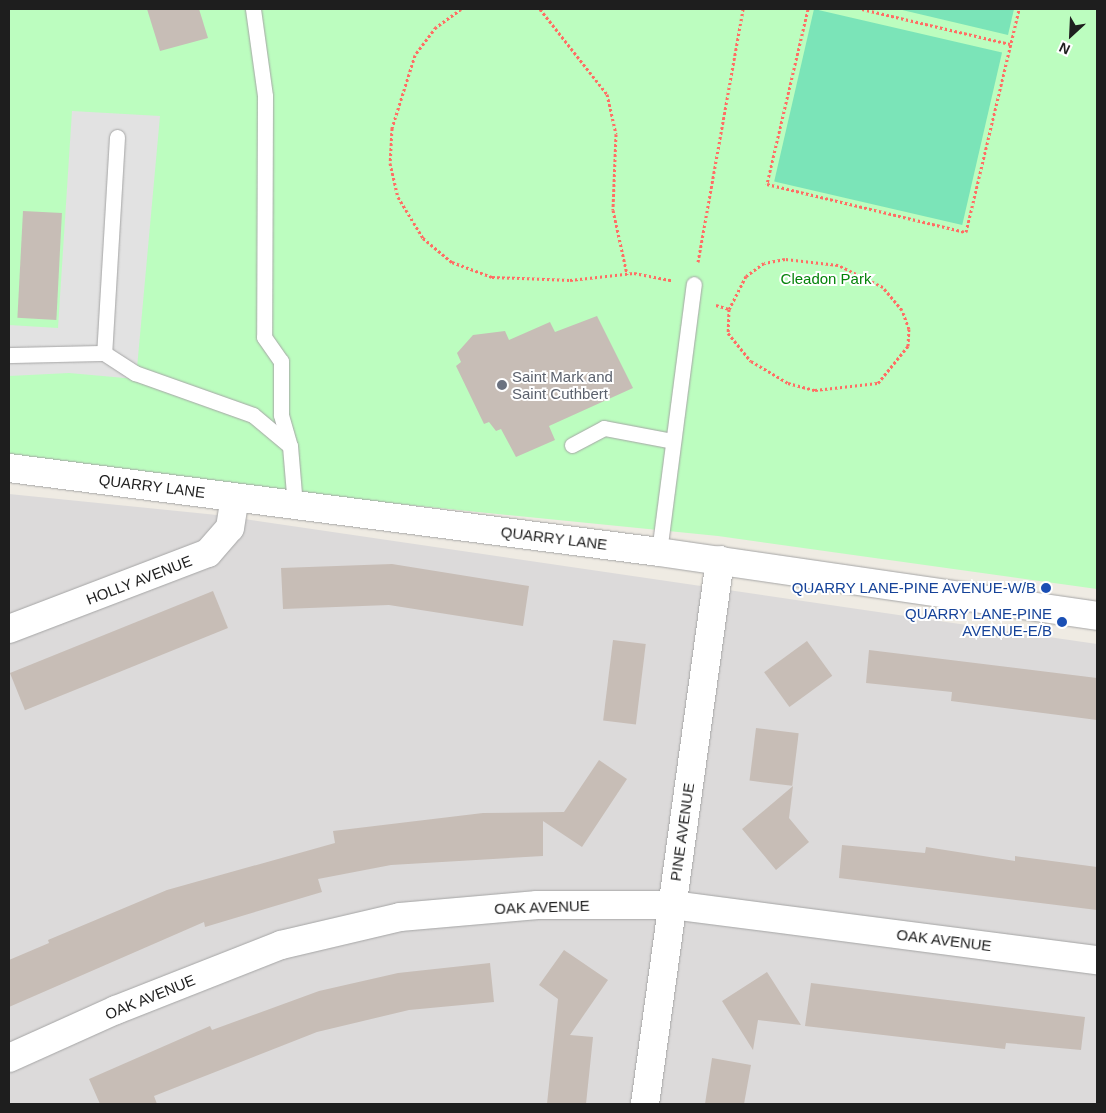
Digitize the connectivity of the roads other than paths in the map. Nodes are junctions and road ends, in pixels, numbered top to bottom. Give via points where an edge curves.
1 (253, 9) edge
2 (117, 137) dead end
3 (693, 291) road end
4 (104, 353) junction
5 (9, 354) edge
6 (673, 442) junction
7 (572, 445) dead end
8 (290, 446) junction
9 (9, 468) edge
10 (235, 497) junction
11 (295, 505) junction
12 (659, 552) junction
13 (720, 560) junction
14 (1097, 616) edge
15 (9, 629) edge
16 (672, 905) junction
17 (1097, 960) edge
18 (9, 1058) edge
19 (645, 1104) edge

1 - 8 lane via 265,96 264,337 281,361 282,415
2 - 4 lane
3 - 6 lane
4 - 5 lane
4 - 8 lane via 135,373 253,415
6 - 7 lane via 604,428
6 - 12 lane
8 - 11 lane
9 - 10 street, QUARRY LANE
10 - 11 street, QUARRY LANE
10 - 15 street, HOLLY AVENUE via 230,528 208,552
11 - 12 street, QUARRY LANE
12 - 13 street, QUARRY LANE
13 - 14 street, QUARRY LANE
13 - 16 street, PINE AVENUE
16 - 17 street, OAK AVENUE
16 - 18 street, OAK AVENUE via 537,905 400,917 281,945 116,1010
16 - 19 street, PINE AVENUE

